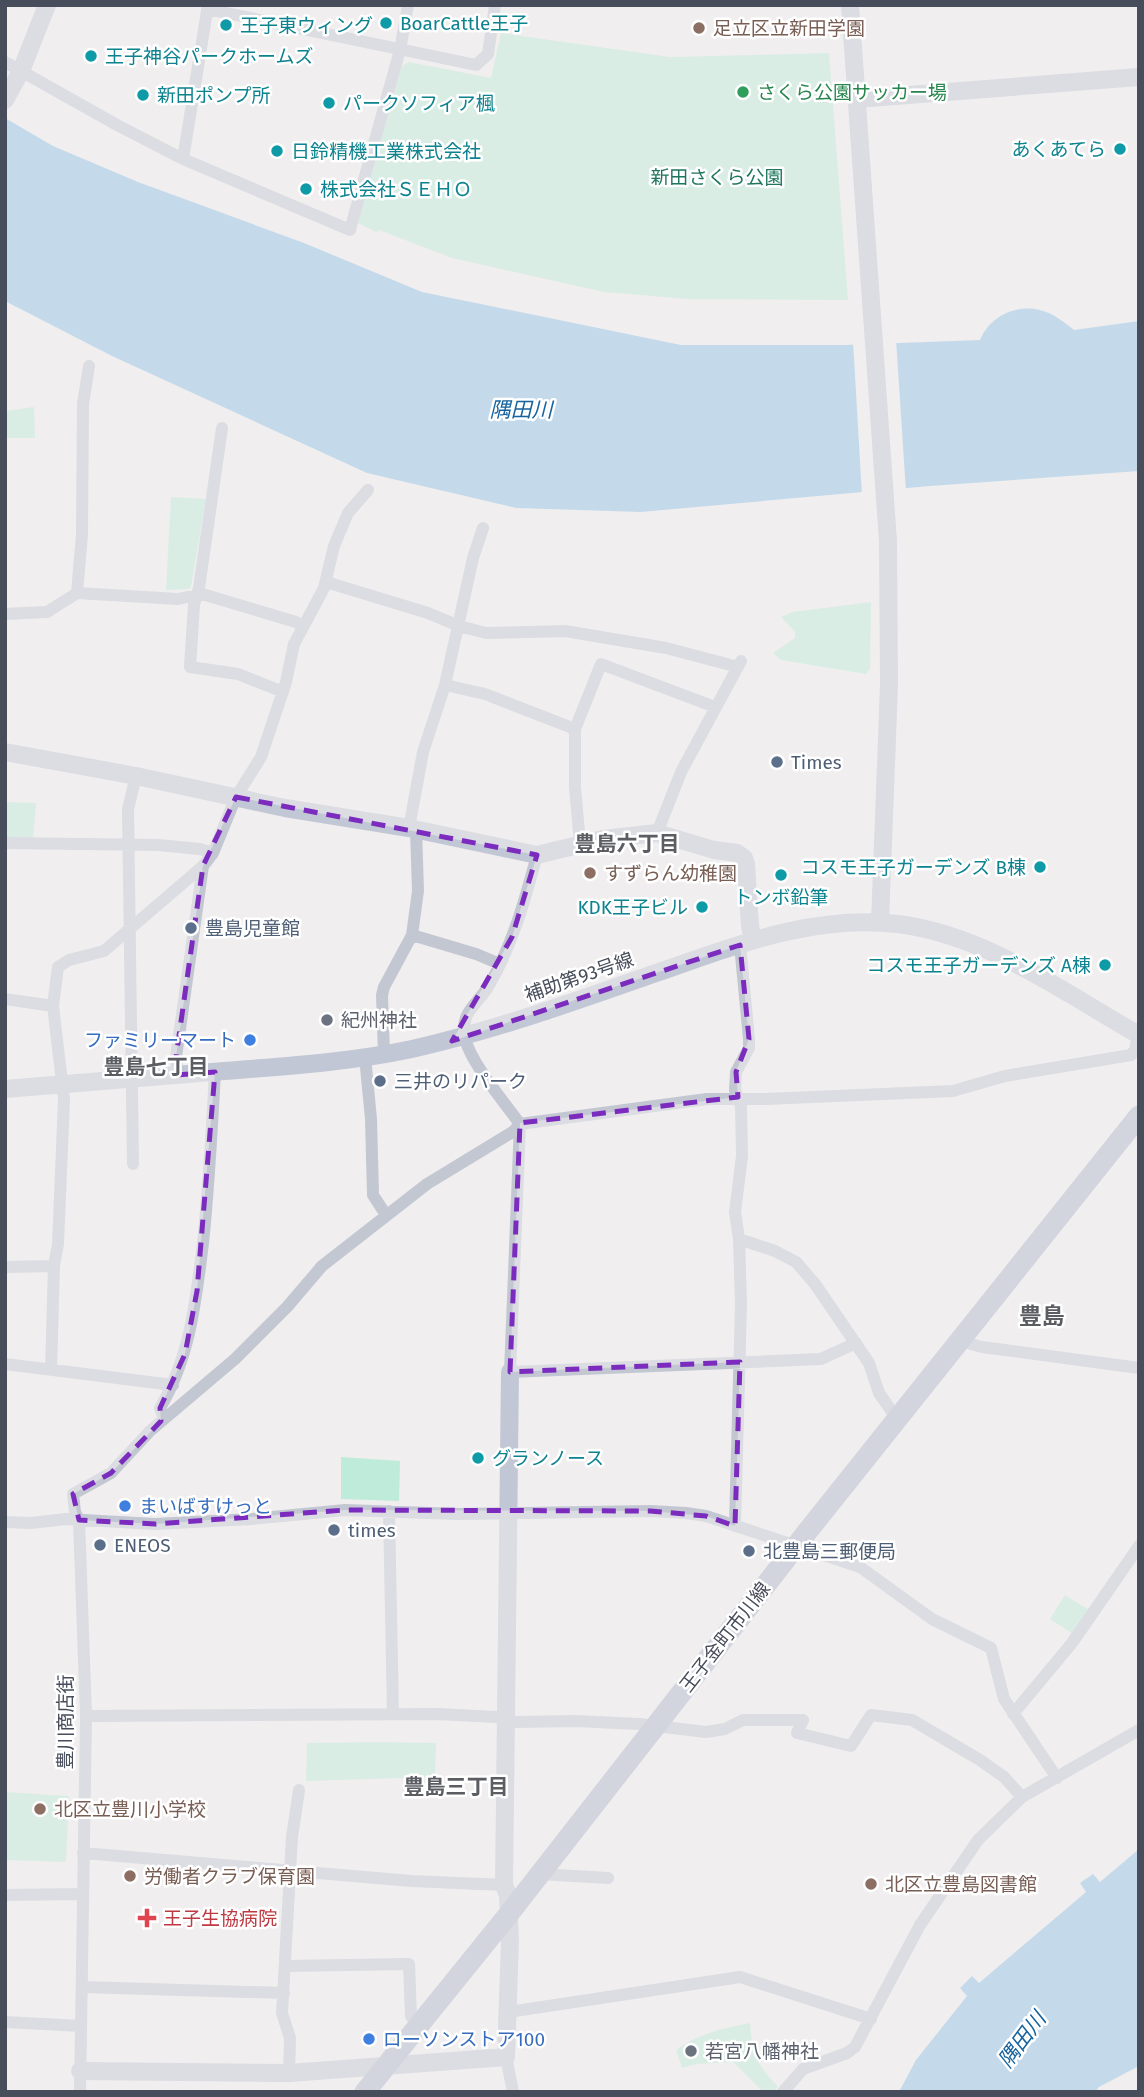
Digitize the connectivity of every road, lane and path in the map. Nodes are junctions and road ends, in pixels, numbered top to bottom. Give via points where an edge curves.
1 (47, 5) edge
2 (408, 5) edge
3 (495, 5) edge
4 (850, 5) edge
5 (207, 7) edge
6 (400, 50) junction
7 (14, 71) edge
8 (1139, 77) edge
9 (857, 99) junction
10 (5, 100) edge
11 (183, 159) junction
12 (89, 366) dead end
13 (222, 428) dead end
14 (368, 490) dead end
15 (483, 528) dead end
16 (326, 582) junction
17 (77, 593) junction
18 (196, 595) junction
19 (5, 614) edge
20 (458, 625) junction
21 (302, 626) junction
22 (445, 685) junction
23 (283, 692) junction
24 (715, 707) junction
25 (575, 729) junction
26 (5, 752) edge
27 (136, 776) junction
28 (236, 797) junction
29 (413, 829) junction
30 (657, 833) junction
31 (5, 843) edge
32 (129, 844) junction
33 (580, 844) junction
34 (213, 853) junction
35 (537, 855) junction
36 (203, 866) junction
37 (880, 922) junction
38 (131, 926) junction
39 (412, 935) junction
40 (747, 942) junction
41 (500, 964) junction
42 (5, 999) edge
43 (53, 1006) junction
44 (1138, 1034) edge
45 (464, 1036) junction
46 (384, 1054) junction
47 (365, 1057) junction
48 (215, 1072) junction
49 (177, 1075) junction
50 (131, 1079) junction
51 (63, 1084) junction
52 (5, 1089) edge
53 (738, 1097) junction
54 (1139, 1116) edge
55 (520, 1124) junction
56 (133, 1164) dead end
57 (386, 1215) junction
58 (739, 1239) junction
59 (54, 1266) junction
60 (5, 1267) edge
61 (961, 1338) junction
62 (856, 1343) junction
63 (5, 1352) edge
64 (740, 1362) junction
65 (5, 1365) edge
66 (1139, 1368) edge
67 (51, 1369) junction
68 (510, 1372) junction
69 (173, 1385) junction
70 (164, 1419) junction
71 (897, 1419) junction
72 (388, 1511) junction
73 (507, 1514) junction
74 (79, 1520) junction
75 (5, 1522) edge
76 (735, 1526) junction
77 (796, 1546) junction
78 (1139, 1546) edge
79 (393, 1714) junction
80 (1013, 1714) junction
81 (86, 1716) junction
82 (506, 1720) junction
83 (655, 1727) junction
84 (1139, 1730) edge
85 (1057, 1779) junction
86 (299, 1790) dead end
87 (1022, 1797) junction
88 (83, 1853) junction
89 (289, 1870) junction
90 (540, 1874) junction
91 (608, 1878) dead end
92 (503, 1885) junction
93 (82, 1894) junction
94 (5, 1895) edge
95 (508, 1915) junction
96 (285, 1966) junction
97 (82, 1987) junction
98 (284, 1993) junction
99 (508, 2012) junction
100 (871, 2019) junction
101 (5, 2022) edge
102 (417, 2025) junction
103 (81, 2026) junction
104 (506, 2057) junction
105 (386, 2065) junction
106 (80, 2071) junction
107 (289, 2073) junction
108 (80, 2092) edge
109 (365, 2092) edge
110 (513, 2092) edge
111 (783, 2092) edge

1 - 7 street
2 - 6 street
3 - 6 street via 488,54 476,65
4 - 9 street
5 - 6 street
5 - 11 street
6 - 11 street via 350,230
7 - 10 street
7 - 11 street
8 - 9 street
9 - 37 street via 889,597
12 - 17 street via 83,404
13 - 18 street
14 - 16 street via 348,513
15 - 20 street
16 - 20 street
16 - 21 street
17 - 18 street via 178,599
17 - 19 street via 47,612
18 - 21 street
18 - 23 street via 190,667 238,674
20 - 22 street
20 - 24 street via 493,634 565,631 739,664
21 - 23 street via 293,644
22 - 25 street via 485,694
22 - 29 street via 423,752
23 - 28 street via 261,757
24 - 25 street via 601,664
24 - 30 street via 681,772
25 - 33 street
26 - 27 street
27 - 28 street
27 - 32 street via 128,809
28 - 29 street
28 - 34 street
29 - 35 street
29 - 39 street via 418,891
30 - 33 street
30 - 40 street via 744,858 750,926
31 - 32 street
32 - 34 street
32 - 38 street
33 - 35 street
34 - 36 street
35 - 41 street
36 - 38 street
36 - 49 street
37 - 40 street, 補助第93号線 via 821,924
37 - 44 street, 補助第93号線 via 942,933 982,948
38 - 43 street via 104,950 58,967
38 - 50 street
39 - 41 street
39 - 46 street via 382,995
40 - 45 street, 補助第93号線
40 - 53 street via 749,1048 736,1072
41 - 45 street via 487,989 466,1013
42 - 43 street
43 - 51 street
44 - 53 street via 1131,1055 1027,1072 953,1091
45 - 46 street, 補助第93号線
45 - 55 street via 469,1052
46 - 47 street, 補助第93号線
47 - 48 street, 補助第93号線
47 - 57 street via 373,1195
48 - 49 street, 補助第93号線
48 - 69 street via 197,1291 185,1354
49 - 50 street, 補助第93号線
50 - 51 street, 補助第93号線
50 - 56 street
51 - 52 street, 補助第93号線
51 - 59 street
53 - 55 street
53 - 58 street via 742,1156 735,1212
54 - 61 main road, 王子金町市川線
55 - 57 street
55 - 68 street
57 - 70 street via 322,1266 235,1359
58 - 62 street via 796,1262
58 - 64 street
59 - 60 street
59 - 67 street
61 - 66 street via 982,1347
61 - 71 main road, 王子金町市川線
62 - 64 street via 821,1359
62 - 71 street
63 - 65 street
64 - 68 street
64 - 76 street
65 - 67 street
67 - 69 street
68 - 73 street
69 - 70 street via 160,1408
70 - 74 street, 豊川商店街 via 111,1473 73,1494
71 - 77 main road, 王子金町市川線
72 - 73 street
72 - 74 street via 155,1524
72 - 79 street
73 - 76 street via 650,1511 706,1516
73 - 82 street
74 - 75 street
74 - 81 street, 豊川商店街
76 - 77 street
77 - 80 street via 860,1567 932,1619 990,1647 1004,1699
77 - 83 main road, 王子金町市川線
78 - 80 street via 1072,1643
79 - 81 street
79 - 82 street
80 - 85 street
81 - 88 street, 豊川商店街
82 - 83 street
82 - 92 street
83 - 87 street via 706,1732 743,1720 803,1720 797,1733 851,1746 871,1715 912,1720 996,1771
83 - 90 main road, 王子金町市川線
84 - 85 street
85 - 87 street
86 - 89 street
87 - 100 street via 978,1840 947,1885 916,1932
88 - 89 street
88 - 93 street, 豊川商店街
89 - 92 street
89 - 96 street
90 - 91 street
90 - 95 main road, 王子金町市川線
92 - 95 street
93 - 94 street
93 - 97 street, 豊川商店街
95 - 99 street
95 - 102 main road, 王子金町市川線
96 - 98 street
96 - 102 street via 409,1964 411,2016
97 - 98 street
97 - 103 street, 豊川商店街
98 - 107 street
99 - 100 street via 740,1977
99 - 104 street
100 - 111 street via 852,2050 803,2069
101 - 103 street
102 - 105 main road, 王子金町市川線
103 - 106 street, 豊川商店街
104 - 105 street
104 - 110 street
105 - 107 street
105 - 109 main road, 王子金町市川線
106 - 107 street
106 - 108 street, 豊川商店街

